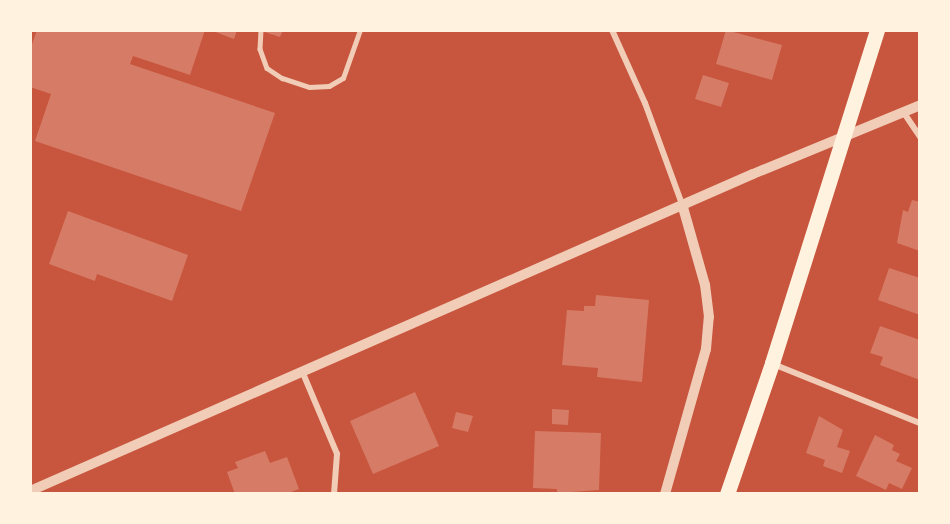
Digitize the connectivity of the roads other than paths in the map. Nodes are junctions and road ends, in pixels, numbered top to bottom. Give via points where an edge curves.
1 (261, 30) edge
2 (360, 30) edge
3 (612, 30) edge
4 (877, 30) edge
5 (920, 105) edge
6 (899, 115) junction
7 (920, 137) edge
8 (683, 207) junction
9 (772, 363) junction
10 (302, 371) junction
11 (920, 423) edge
12 (30, 491) edge
13 (334, 494) edge
14 (665, 494) edge
15 (727, 494) edge

1 - 2 lane via 261,54 271,72 303,86 323,87 343,78
3 - 8 street via 645,103
4 - 9 main road
5 - 6 street
6 - 7 street
6 - 8 street
8 - 10 street
8 - 14 street via 705,285 709,317 706,349
9 - 11 street
9 - 15 main road
10 - 12 street
10 - 13 street via 337,454

